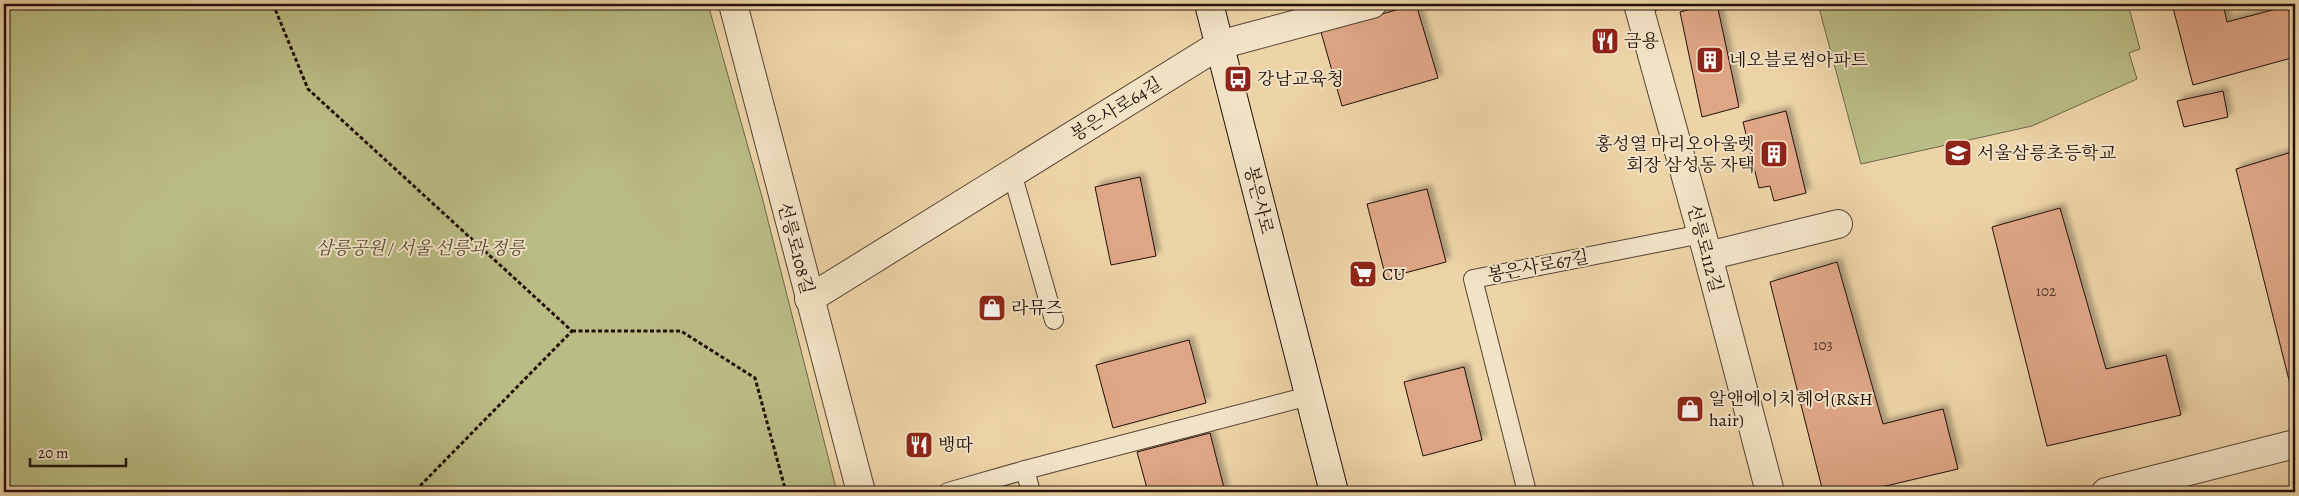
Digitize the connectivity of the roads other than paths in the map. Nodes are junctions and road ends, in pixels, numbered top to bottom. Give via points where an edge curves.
1 (733, 4) edge
2 (1209, 4) edge
3 (1372, 4) edge
4 (1638, 4) edge
5 (1219, 45) junction
6 (1012, 173) junction
7 (1838, 224) dead end
8 (1705, 245) junction
9 (809, 299) junction
10 (1054, 320) dead end
11 (1309, 396) junction
12 (2295, 444) edge
13 (1025, 470) junction
14 (861, 492) edge
15 (948, 492) edge
16 (1031, 492) edge
17 (1334, 492) edge
18 (1526, 492) edge
19 (1770, 492) edge
20 (2106, 492) edge

1 - 9 street, 선릉로108길
2 - 5 street, 봉은사로
3 - 5 street, 봉은사로64길
4 - 8 street, 선릉로112길
5 - 6 street, 봉은사로64길
5 - 11 street, 봉은사로
6 - 9 street, 봉은사로64길
6 - 10 lane
7 - 8 street
8 - 18 lane, 봉은사로67길 via 1473,279
8 - 19 street, 선릉로112길
9 - 14 street, 선릉로108길
11 - 13 lane
11 - 17 street, 봉은사로
12 - 20 street
13 - 15 lane
13 - 16 lane

